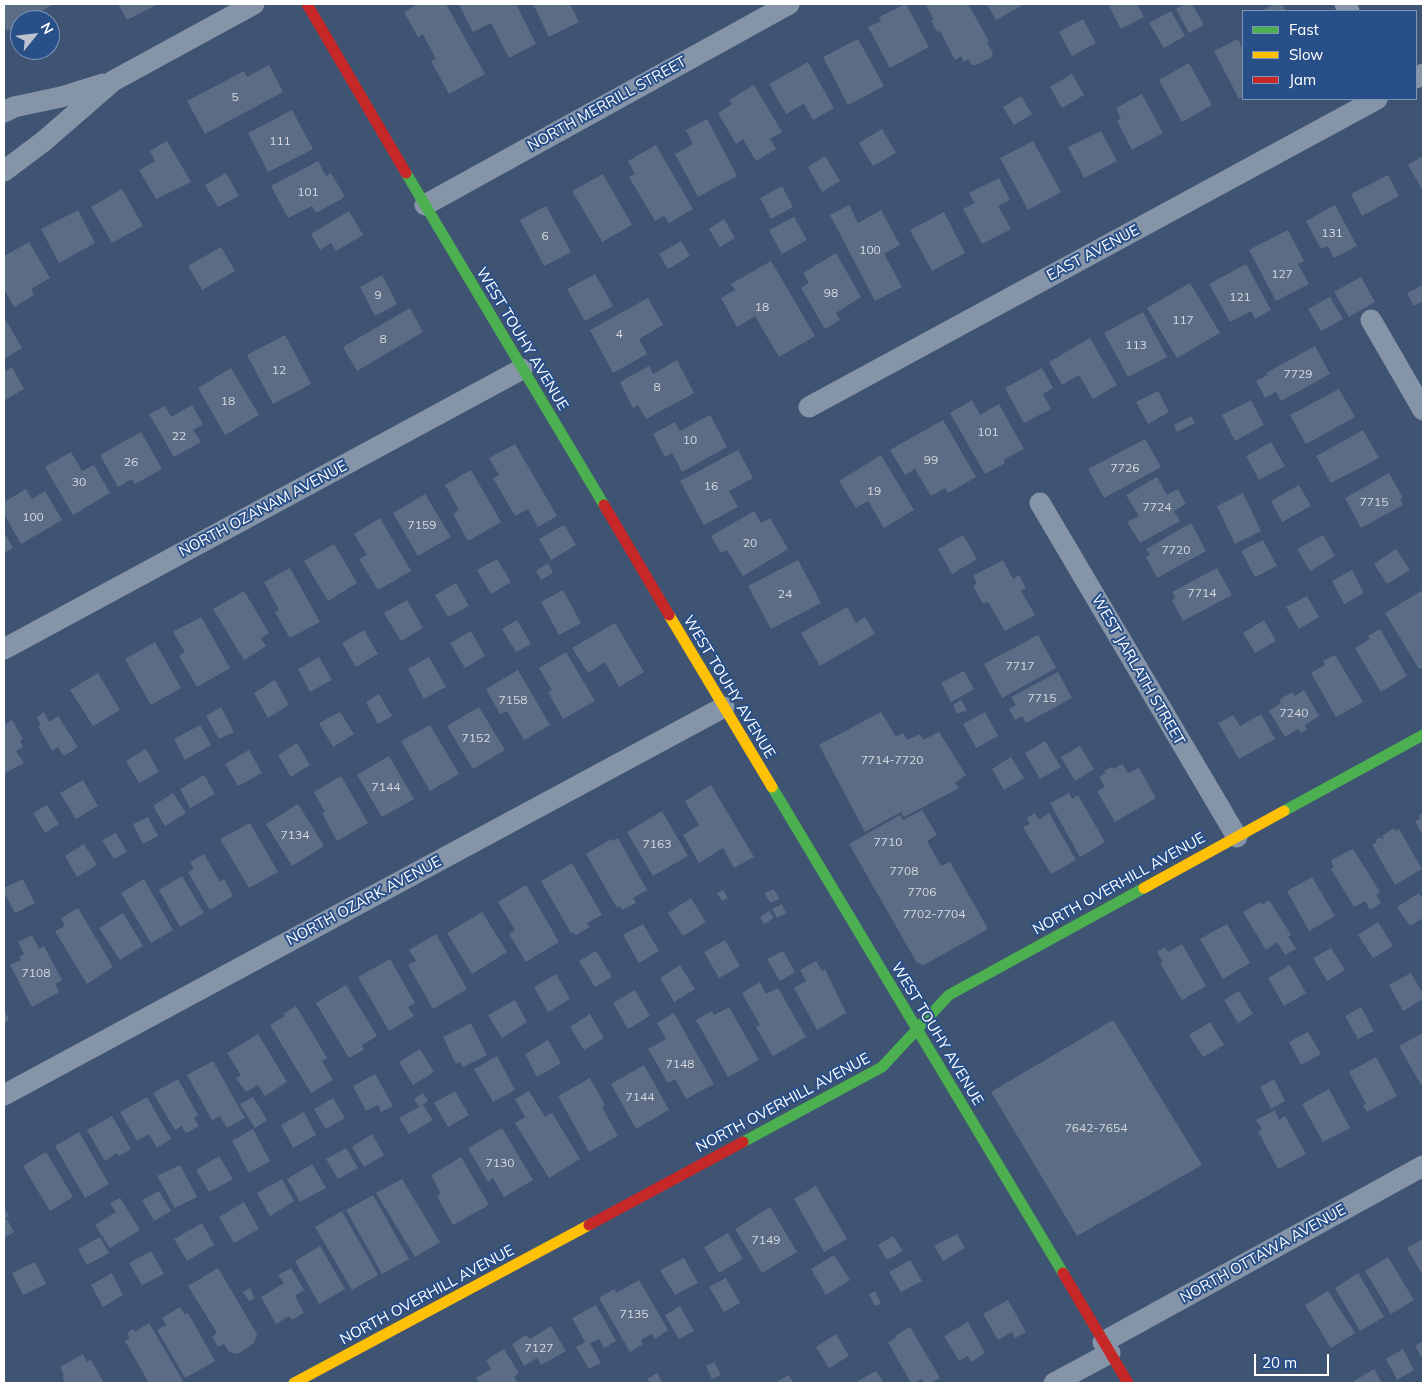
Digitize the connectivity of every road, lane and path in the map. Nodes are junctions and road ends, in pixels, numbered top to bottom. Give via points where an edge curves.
1 (254, 4) edge
2 (307, 4) edge
3 (789, 4) edge
4 (113, 81) junction
5 (1376, 100) edge
6 (4, 112) edge
7 (4, 171) edge
8 (425, 205) junction
9 (1371, 320) dead end
10 (522, 369) junction
11 (809, 407) dead end
12 (1423, 410) edge
13 (1040, 503) dead end
14 (4, 649) edge
15 (724, 707) junction
16 (1423, 735) edge
17 (1237, 837) junction
18 (917, 1030) junction
19 (4, 1095) edge
20 (1423, 1166) edge
21 (1106, 1347) junction
22 (294, 1383) edge
23 (1054, 1383) edge
24 (1128, 1383) edge

1 - 4 street
2 - 8 main road, WEST TOUHY AVENUE
3 - 8 street, NORTH MERRILL STREET
4 - 6 street
4 - 7 street
5 - 11 street, EAST AVENUE
8 - 10 main road, WEST TOUHY AVENUE
9 - 12 street
10 - 14 street, NORTH OZANAM AVENUE
10 - 15 main road, WEST TOUHY AVENUE
13 - 17 street, WEST JARLATH STREET
15 - 18 main road, WEST TOUHY AVENUE
15 - 19 street, NORTH OZARK AVENUE
16 - 17 main road, NORTH OVERHILL AVENUE
17 - 18 main road, NORTH OVERHILL AVENUE via 949,995
18 - 21 main road, WEST TOUHY AVENUE
18 - 22 main road, NORTH OVERHILL AVENUE via 882,1067
20 - 21 street, NORTH OTTAWA AVENUE
21 - 23 street, NORTH OTTAWA AVENUE
21 - 24 main road, WEST TOUHY AVENUE

